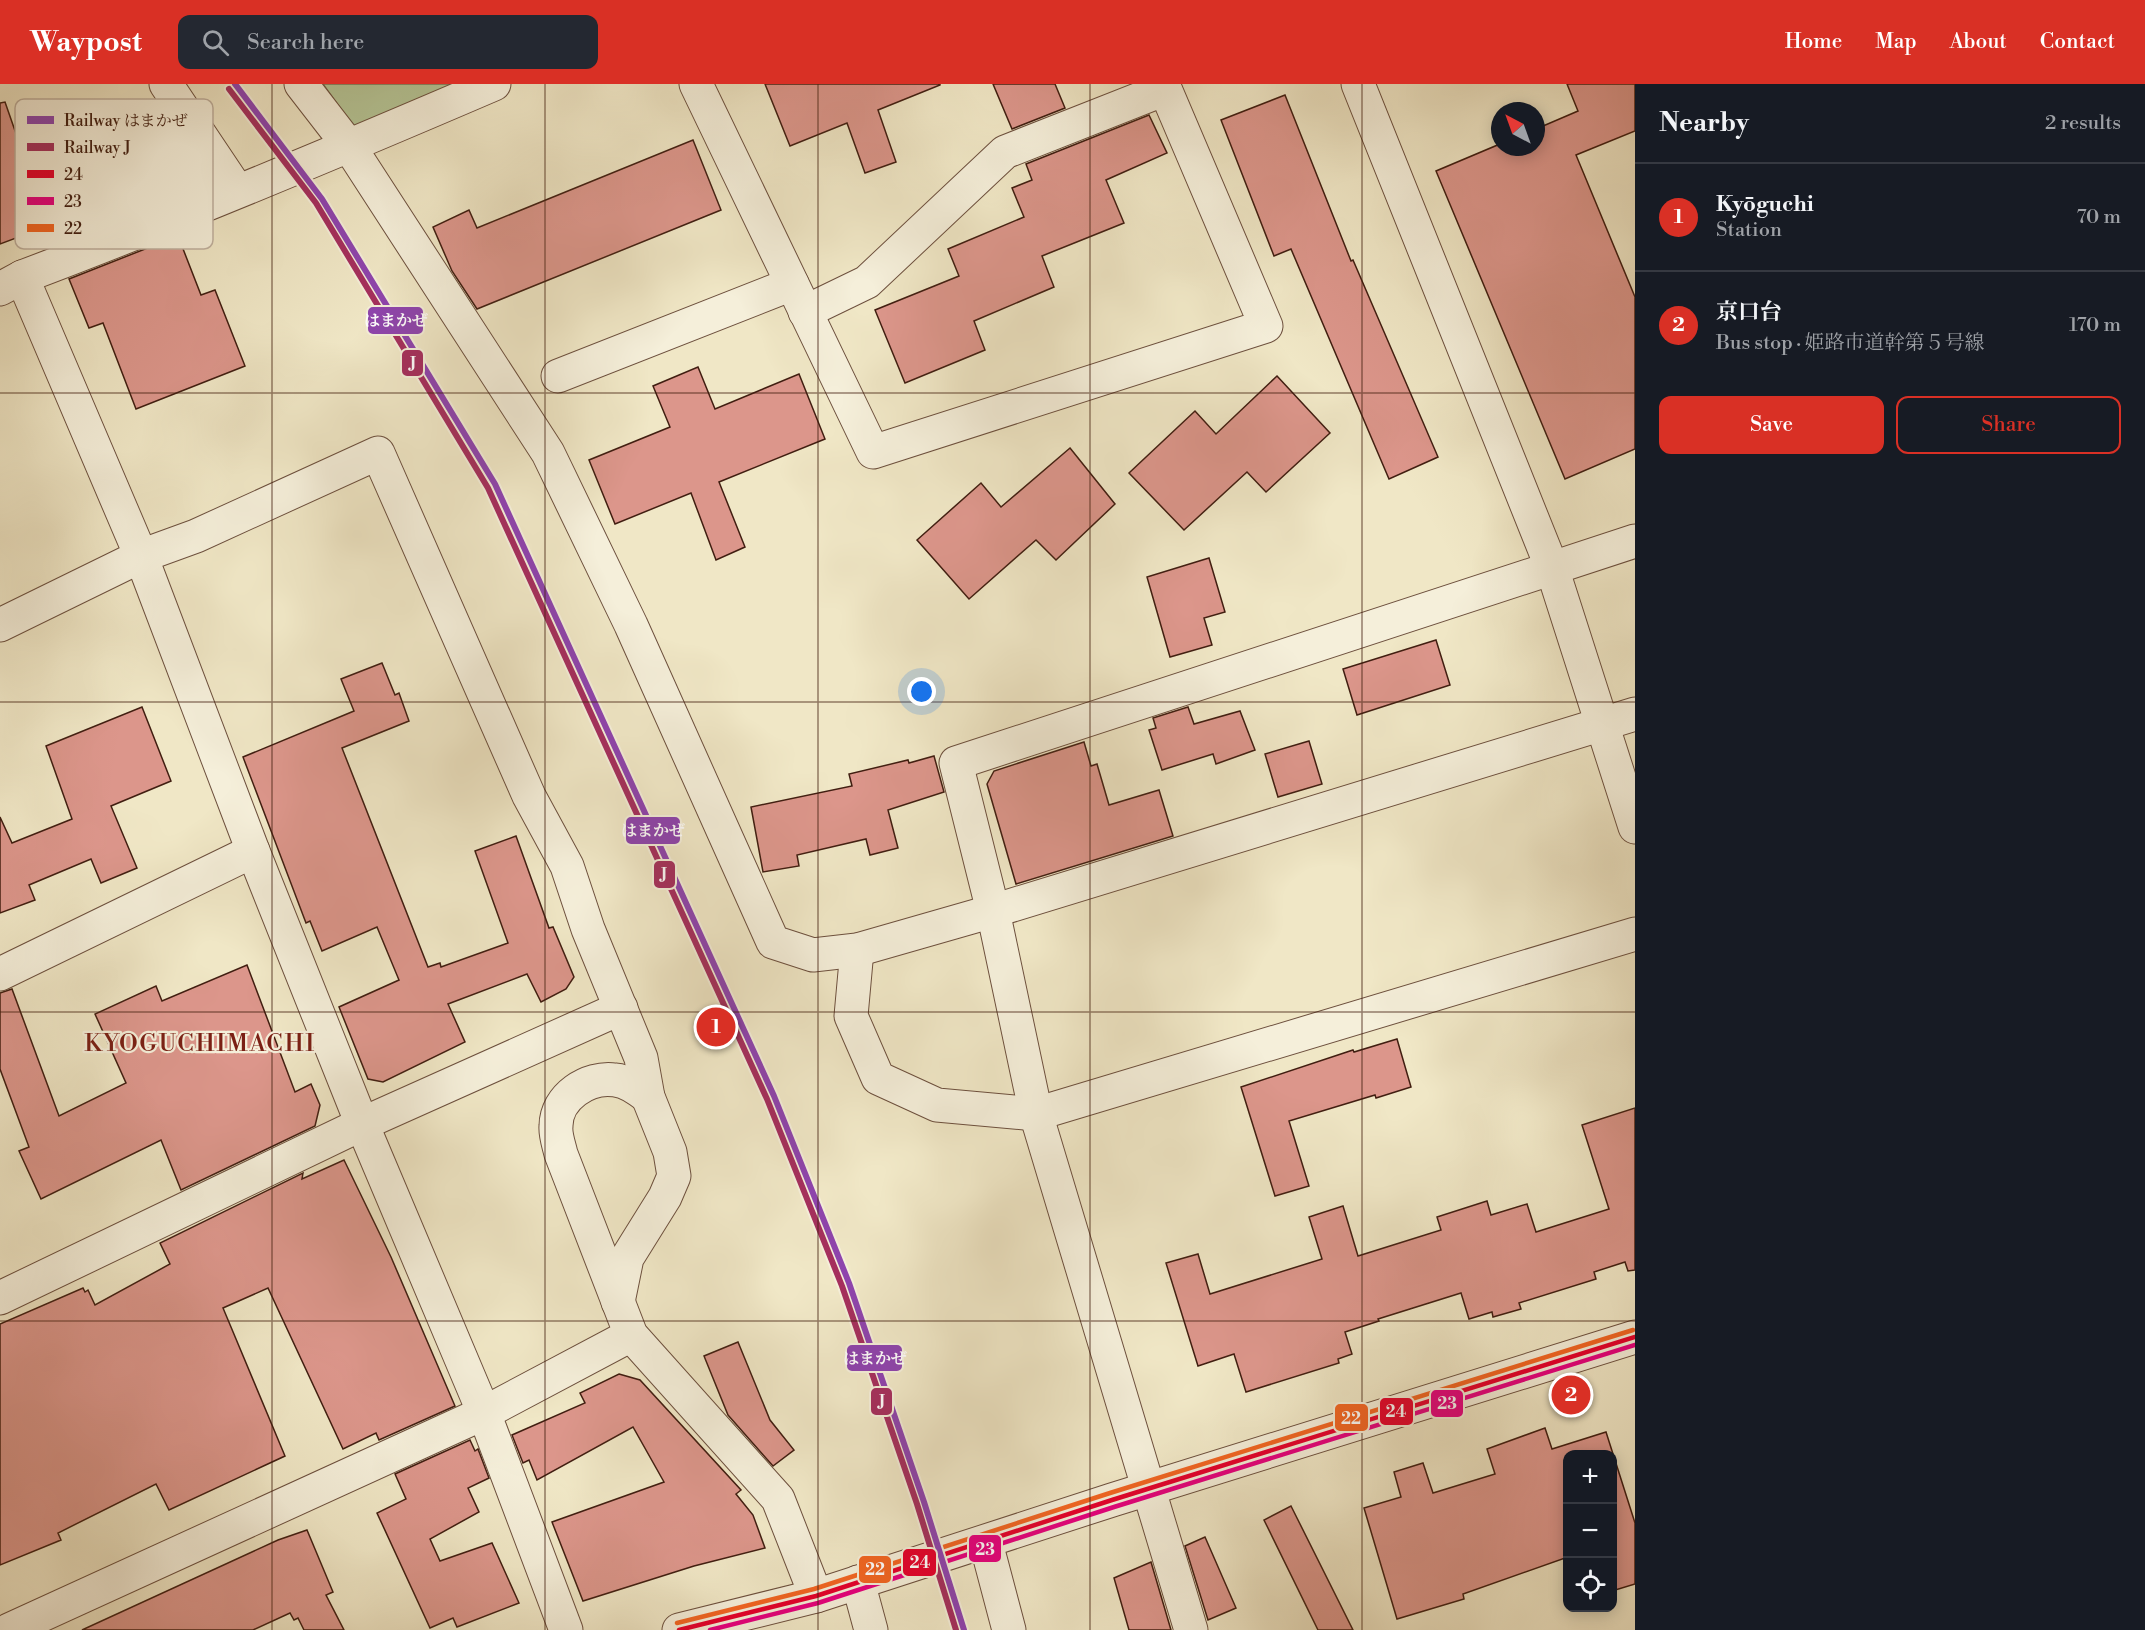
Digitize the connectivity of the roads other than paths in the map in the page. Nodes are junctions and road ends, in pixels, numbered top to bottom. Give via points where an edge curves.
1 (166, 84) edge
2 (301, 84) edge
3 (494, 84) edge
4 (696, 84) edge
5 (1358, 84) edge
6 (1164, 87) edge
7 (176, 99) edge
8 (349, 146) junction
9 (213, 154) edge
10 (237, 190) junction
11 (213, 201) edge
12 (98, 249) edge
13 (11, 283) edge
14 (799, 298) junction
15 (558, 376) dead end
16 (1635, 541) edge
17 (141, 556) junction
18 (1552, 568) junction
19 (0, 625) edge
20 (1635, 714) edge
21 (1601, 725) junction
22 (1635, 827) edge
23 (253, 851) junction
24 (993, 911) junction
25 (1635, 934) edge
26 (857, 950) junction
27 (0, 974) edge
28 (621, 1008) junction
29 (648, 1097) junction
30 (1036, 1114) junction
31 (362, 1124) junction
32 (0, 1298) edge
33 (618, 1302) junction
34 (631, 1335) junction
35 (1635, 1337) edge
36 (484, 1413) junction
37 (1150, 1489) junction
38 (986, 1543) junction
39 (858, 1582) junction
40 (816, 1596) junction
41 (9, 1630) edge
42 (566, 1630) edge
43 (679, 1630) edge
44 (872, 1630) edge
45 (1009, 1630) edge
46 (1191, 1630) edge

1 - 7 street
2 - 8 street
3 - 8 street
4 - 14 street
5 - 18 street
6 - 14 street via 1005,152 867,282
6 - 14 street via 1266,326 873,452
8 - 10 street
8 - 26 street via 548,453 631,625 773,942 813,955
9 - 10 street
10 - 11 street
12 - 13 street
13 - 17 street
14 - 15 street
16 - 18 street
17 - 19 street
17 - 23 street
17 - 28 street via 196,536 378,453 529,796 567,866
18 - 21 street
18 - 24 street via 956,763
20 - 21 street
21 - 22 street
21 - 24 street
23 - 27 street
23 - 31 street
24 - 26 street
24 - 30 street
25 - 30 street
26 - 30 street via 851,1016 878,1078 937,1104
28 - 29 street via 641,1058
28 - 31 street
29 - 33 street via 670,1152 674,1176 627,1258
29 - 33 street via 626,1083 604,1079 586,1084 562,1104 555,1127 561,1154
30 - 37 street
31 - 32 street
31 - 36 street
33 - 34 street
34 - 36 street
34 - 40 street via 778,1499
35 - 37 street
36 - 41 street
36 - 42 street
37 - 38 street
37 - 46 street
38 - 39 street
38 - 45 street
39 - 40 street
39 - 44 street
40 - 43 street

